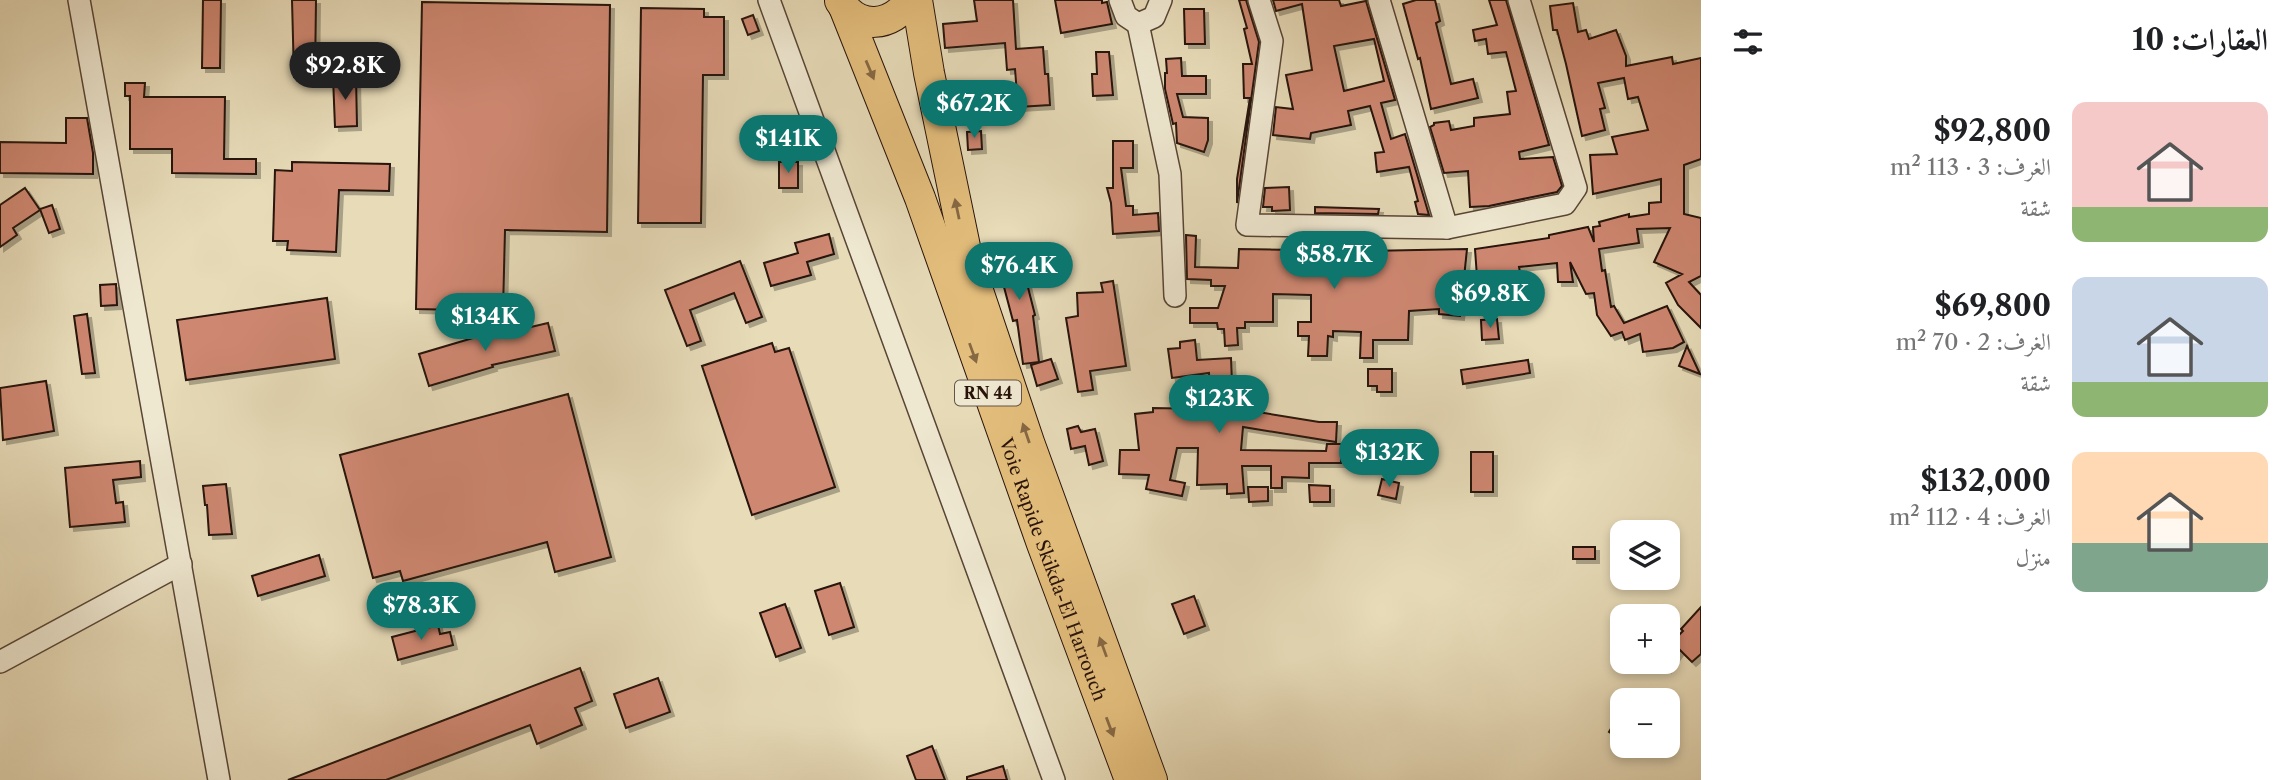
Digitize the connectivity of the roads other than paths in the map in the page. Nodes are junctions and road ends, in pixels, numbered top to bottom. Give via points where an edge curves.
1 (79, 0) edge
2 (769, 0) edge
3 (910, 0) edge
4 (917, 0) edge
5 (1120, 0) edge
6 (1161, 0) edge
7 (1259, 0) edge
8 (1379, 0) edge
9 (1519, 0) edge
10 (842, 4) edge
11 (1138, 24) junction
12 (1447, 228) junction
13 (1175, 296) dead end
14 (181, 565) junction
15 (0, 662) edge
16 (219, 780) edge
17 (1054, 780) edge
18 (1130, 780) edge
19 (1152, 780) edge

1 - 14 street
2 - 17 street
3 - 10 highway, Voie Rapide Skikda-El Harrouch via 886,21 870,22
19 -> 4 highway, Voie Rapide Skikda-El Harrouch / RN 44 via 968,261
5 - 11 street via 1126,16
6 - 11 street via 1154,17
7 - 12 street via 1272,41 1247,225
8 - 12 street
9 - 12 street via 1576,188 1565,204
10 -> 18 highway, Voie Rapide Skikda-El Harrouch / RN 44 via 920,198
11 - 13 street via 1170,174
14 - 15 street
14 - 16 street

